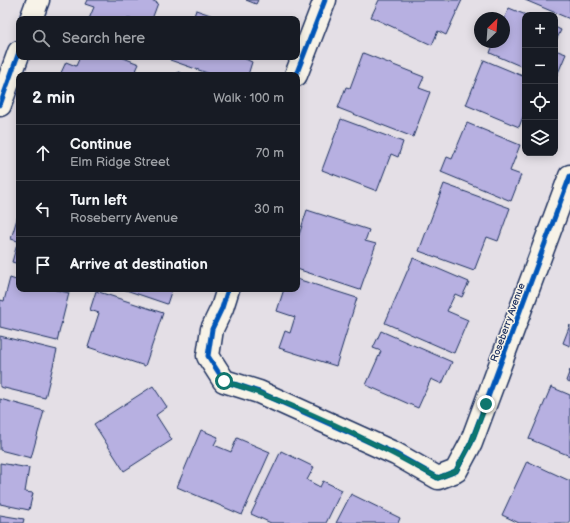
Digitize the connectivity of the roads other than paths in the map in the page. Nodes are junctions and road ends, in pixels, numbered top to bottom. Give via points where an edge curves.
1 (38, 0) edge
2 (325, 0) edge
3 (32, 16) edge
4 (16, 60) edge
5 (297, 72) edge
6 (0, 105) edge
7 (570, 176) edge
8 (227, 292) edge

1 - 3 street
2 - 5 street
4 - 6 street
7 - 8 street, Roseberry Avenue via 471,443 456,471 438,478 396,454 260,392 224,381 208,356 212,329

